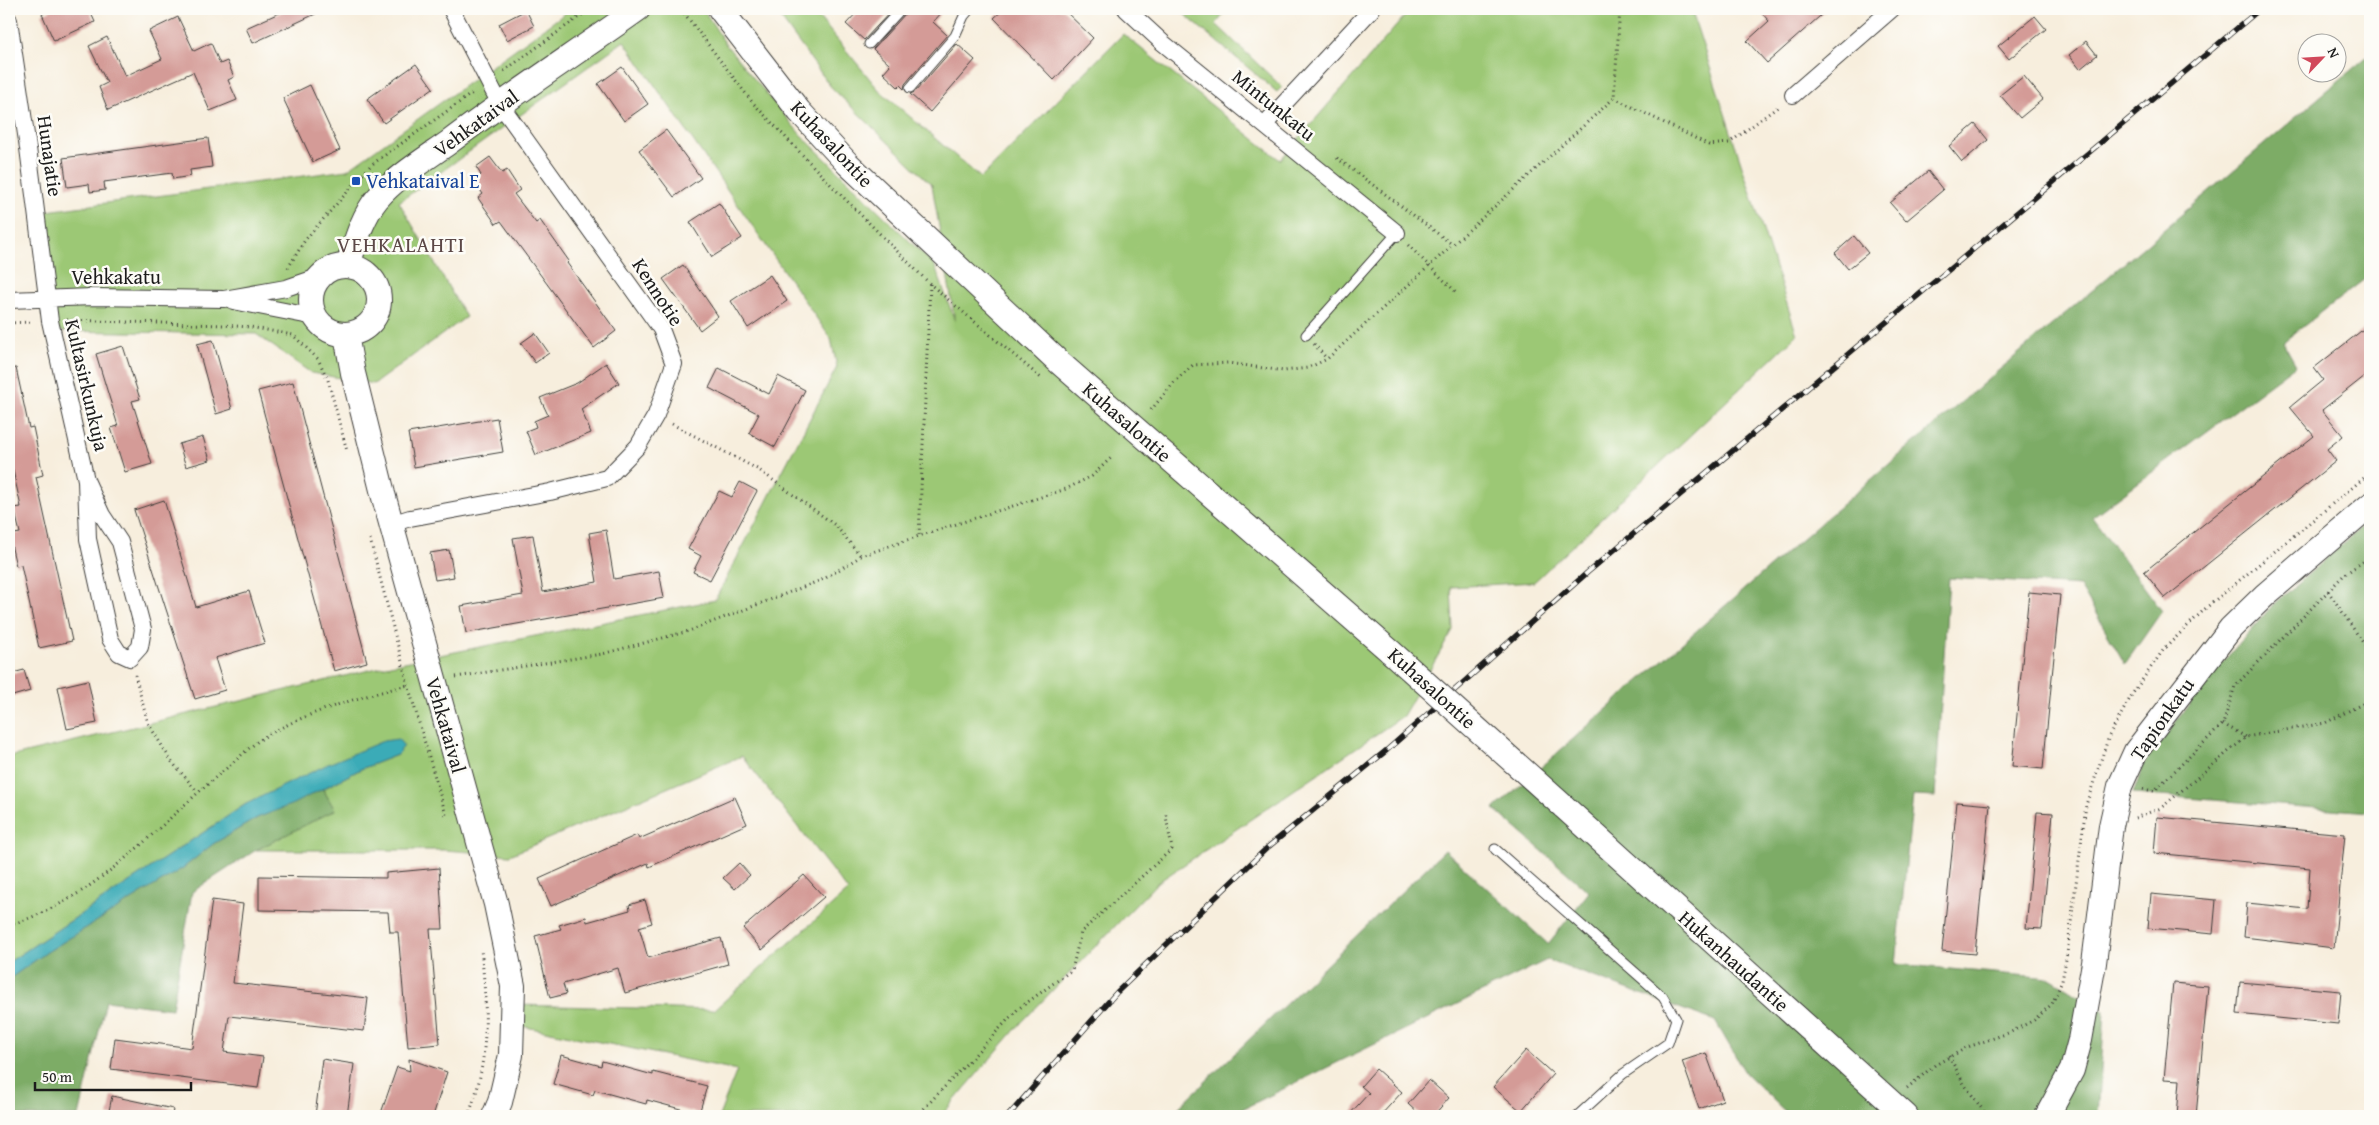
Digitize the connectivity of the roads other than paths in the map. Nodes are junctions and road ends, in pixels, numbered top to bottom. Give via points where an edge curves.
1 (451, 9) edge
2 (638, 9) edge
3 (720, 9) edge
4 (901, 9) edge
5 (970, 9) edge
6 (1126, 9) edge
7 (1372, 9) edge
8 (1892, 9) edge
9 (9, 20) edge
10 (869, 44) dead end
11 (910, 88) dead end
12 (1793, 95) road end
13 (500, 104) junction
14 (1264, 125) junction
15 (1397, 233) joint
16 (348, 265) junction
17 (320, 276) junction
18 (48, 298) junction
19 (224, 299) junction
20 (9, 300) edge
21 (315, 317) junction
22 (346, 335) junction
23 (1306, 335) dead end
24 (86, 480) junction
25 (2370, 505) edge
26 (391, 524) junction
27 (1563, 806) joint
28 (1495, 850) dead end
29 (494, 1116) edge
30 (1577, 1116) edge
31 (1906, 1116) edge
32 (2048, 1116) edge

1 - 13 street
2 - 13 street, Vehkataival
3 - 27 street, Kuhasalontie, bridge via 799,111 848,164 1060,363
4 - 10 lane
5 - 11 lane via 955,36
6 - 14 street, Mintunkatu
7 - 14 street
8 - 12 street
9 - 18 street, Hunajatie
13 - 16 street, Vehkataival via 376,200 358,233
13 - 26 street, Kennotie via 661,329 674,364 656,416 638,446 608,478
14 - 15 street, Mintunkatu
15 - 23 lane
16 - 17 street via 333,268
16 - 22 street via 371,276 378,288 380,301 370,324 359,332
17 - 19 street, Vehkakatu via 286,288
17 - 21 street via 313,288 311,303
18 - 19 street, Vehkakatu
18 - 20 street, Vehkakatu
18 - 24 street, Kultasirkunkuja via 50,321
19 - 21 street, Vehkakatu
21 - 22 street via 323,327
22 - 26 street, Vehkataival
24 - 24 street, Kultasirkunkuja via 88,539 110,638 119,653 130,658 140,647 143,629 120,542 102,515
25 - 32 street, Tapionkatu via 2231,628 2136,751 2120,786 2111,826 2094,963 2080,1040 2072,1070
26 - 29 street, Vehkataival via 496,904 513,986 512,1055
27 - 31 street, Hukanhaudantie
28 - 30 lane via 1663,997 1676,1019 1668,1043 1624,1074

